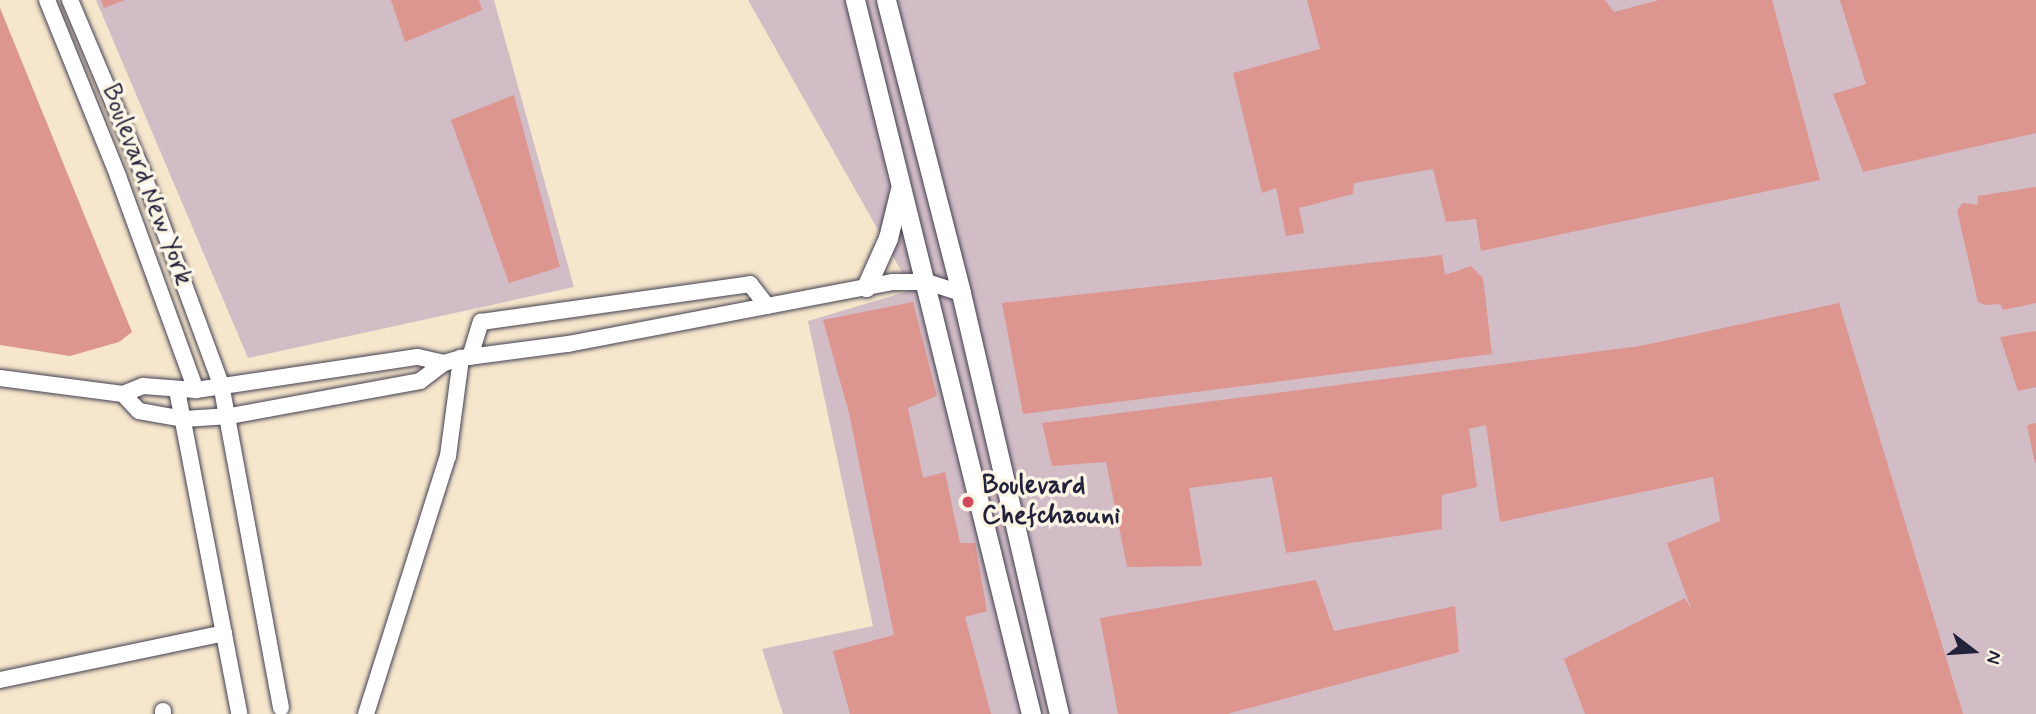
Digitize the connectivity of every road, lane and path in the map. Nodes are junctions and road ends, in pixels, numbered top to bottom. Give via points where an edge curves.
1 (47, 0) edge
2 (70, 0) edge
3 (855, 0) edge
4 (888, 6) edge
5 (860, 20) junction
6 (83, 31) junction
7 (63, 37) junction
8 (141, 168) junction
9 (118, 176) junction
10 (901, 185) junction
11 (927, 282) junction
12 (866, 287) junction
13 (961, 293) junction
14 (767, 306) junction
15 (466, 358) junction
16 (444, 363) junction
17 (0, 378) edge
18 (221, 384) junction
19 (177, 390) junction
20 (196, 390) junction
21 (122, 394) junction
22 (230, 416) junction
23 (184, 419) junction
24 (224, 633) junction
25 (1, 676) edge
26 (281, 707) dead end
27 (239, 713) edge
28 (366, 714) edge
29 (1031, 714) edge
30 (1059, 714) edge

1 - 7 street, Boulevard New York
2 - 6 street, Boulevard New York
3 - 5 street
4 - 5 street
4 - 13 street
5 - 10 street
6 - 7 street
6 - 8 street, Boulevard New York
7 - 9 street, Boulevard New York
8 - 9 street
8 - 18 street, Boulevard New York
9 - 20 street, Boulevard New York
10 - 11 street
10 - 12 street via 888,237
11 - 12 street
11 - 13 street
11 - 29 street
12 - 14 street
13 - 30 street
14 - 15 street
14 - 15 street via 750,284 481,322
15 - 16 street
15 - 28 street via 448,456
16 - 18 street via 418,357
16 - 22 street via 420,381
17 - 21 street
18 - 20 street
18 - 22 street, Boulevard New York
19 - 20 street
19 - 21 street via 142,386
19 - 23 street
21 - 23 street via 139,411
22 - 23 street
22 - 26 street, Boulevard New York
23 - 24 street
24 - 25 street
24 - 27 street

